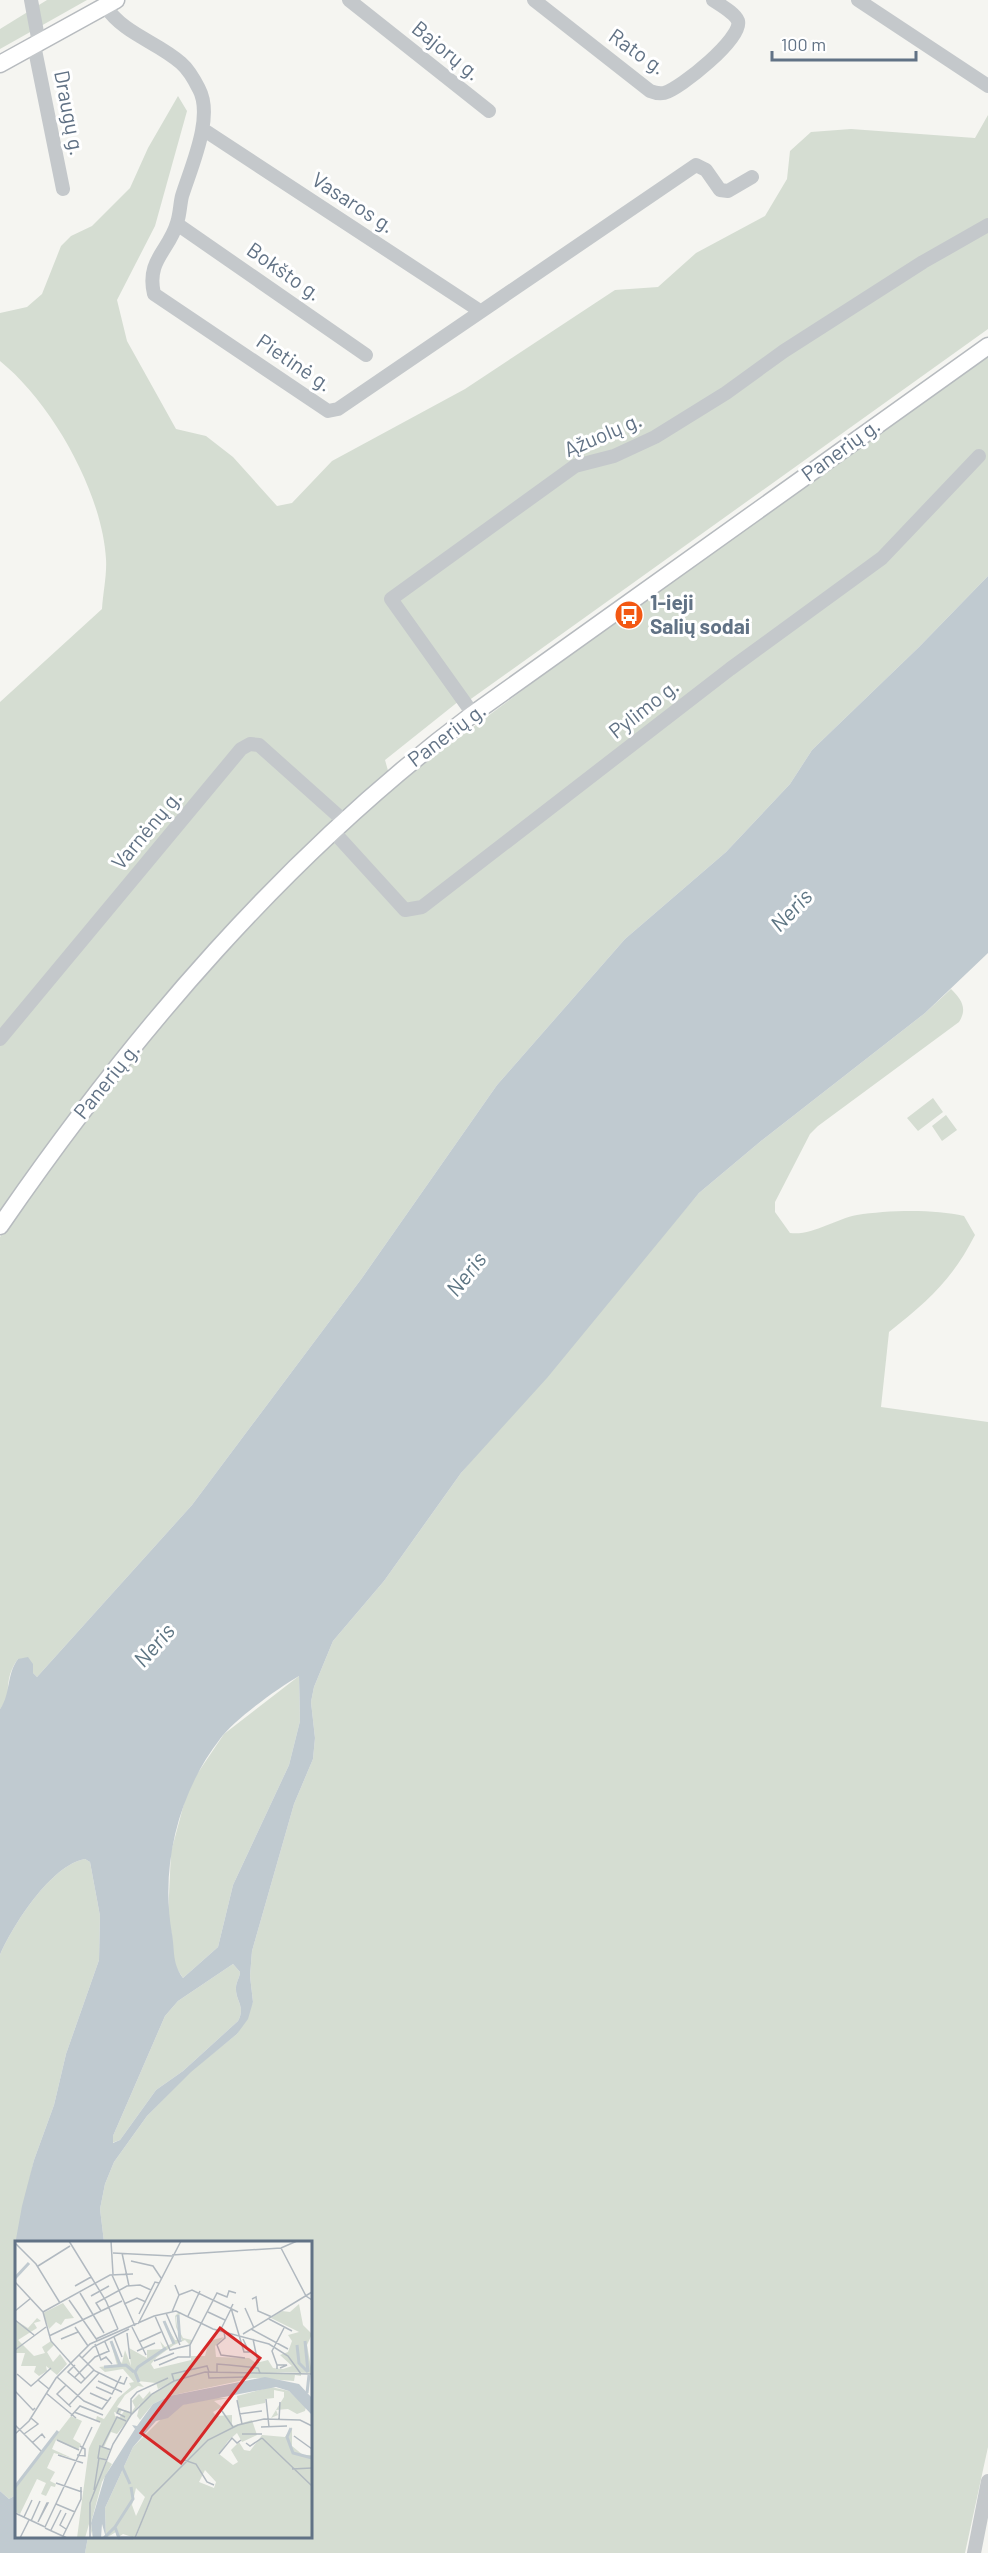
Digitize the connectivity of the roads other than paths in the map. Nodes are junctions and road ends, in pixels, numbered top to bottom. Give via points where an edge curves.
1 (31, 0) edge
2 (349, 0) edge
3 (534, 0) edge
4 (713, 0) edge
5 (858, 0) edge
6 (112, 2) edge
7 (37, 44) junction
8 (0, 64) edge
9 (988, 86) edge
10 (489, 111) dead end
11 (204, 130) junction
12 (752, 177) dead end
13 (63, 189) dead end
14 (177, 224) junction
15 (988, 225) edge
16 (480, 311) junction
17 (988, 346) edge
18 (366, 355) dead end
19 (979, 456) dead end
20 (473, 714) junction
21 (338, 826) junction
22 (0, 1039) edge
23 (0, 1226) edge
24 (988, 2481) edge
25 (974, 2553) edge

1 - 7 street, Draugų g.
2 - 10 street, Bajorų g.
3 - 4 street, Rato g. via 650,92 658,94 675,89 710,62 737,32 736,17
5 - 9 street
6 - 7 main road
6 - 11 street, Pietinė g. via 115,20 182,63 201,92
7 - 8 main road
7 - 13 street, Draugų g.
11 - 14 street, Pietinė g.
11 - 16 street, Vasaros g.
12 - 16 street, Pietinė g. via 728,191 720,190 706,170 696,165
14 - 16 street, Pietinė g. via 154,264 150,280 154,294 328,411 338,410
14 - 18 street, Bokšto g.
15 - 20 street, Ąžuolų g. via 913,268 655,437 614,456 575,466 391,599
17 - 20 main road, Panerių g.
19 - 21 street, Pylimo g. via 882,558 734,666 422,907 405,910
20 - 21 main road, Panerių g. via 405,766
21 - 22 street, Varnėnų g. via 259,745 250,744 242,749
21 - 23 main road, Panerių g. via 188,981 61,1138
24 - 25 street

